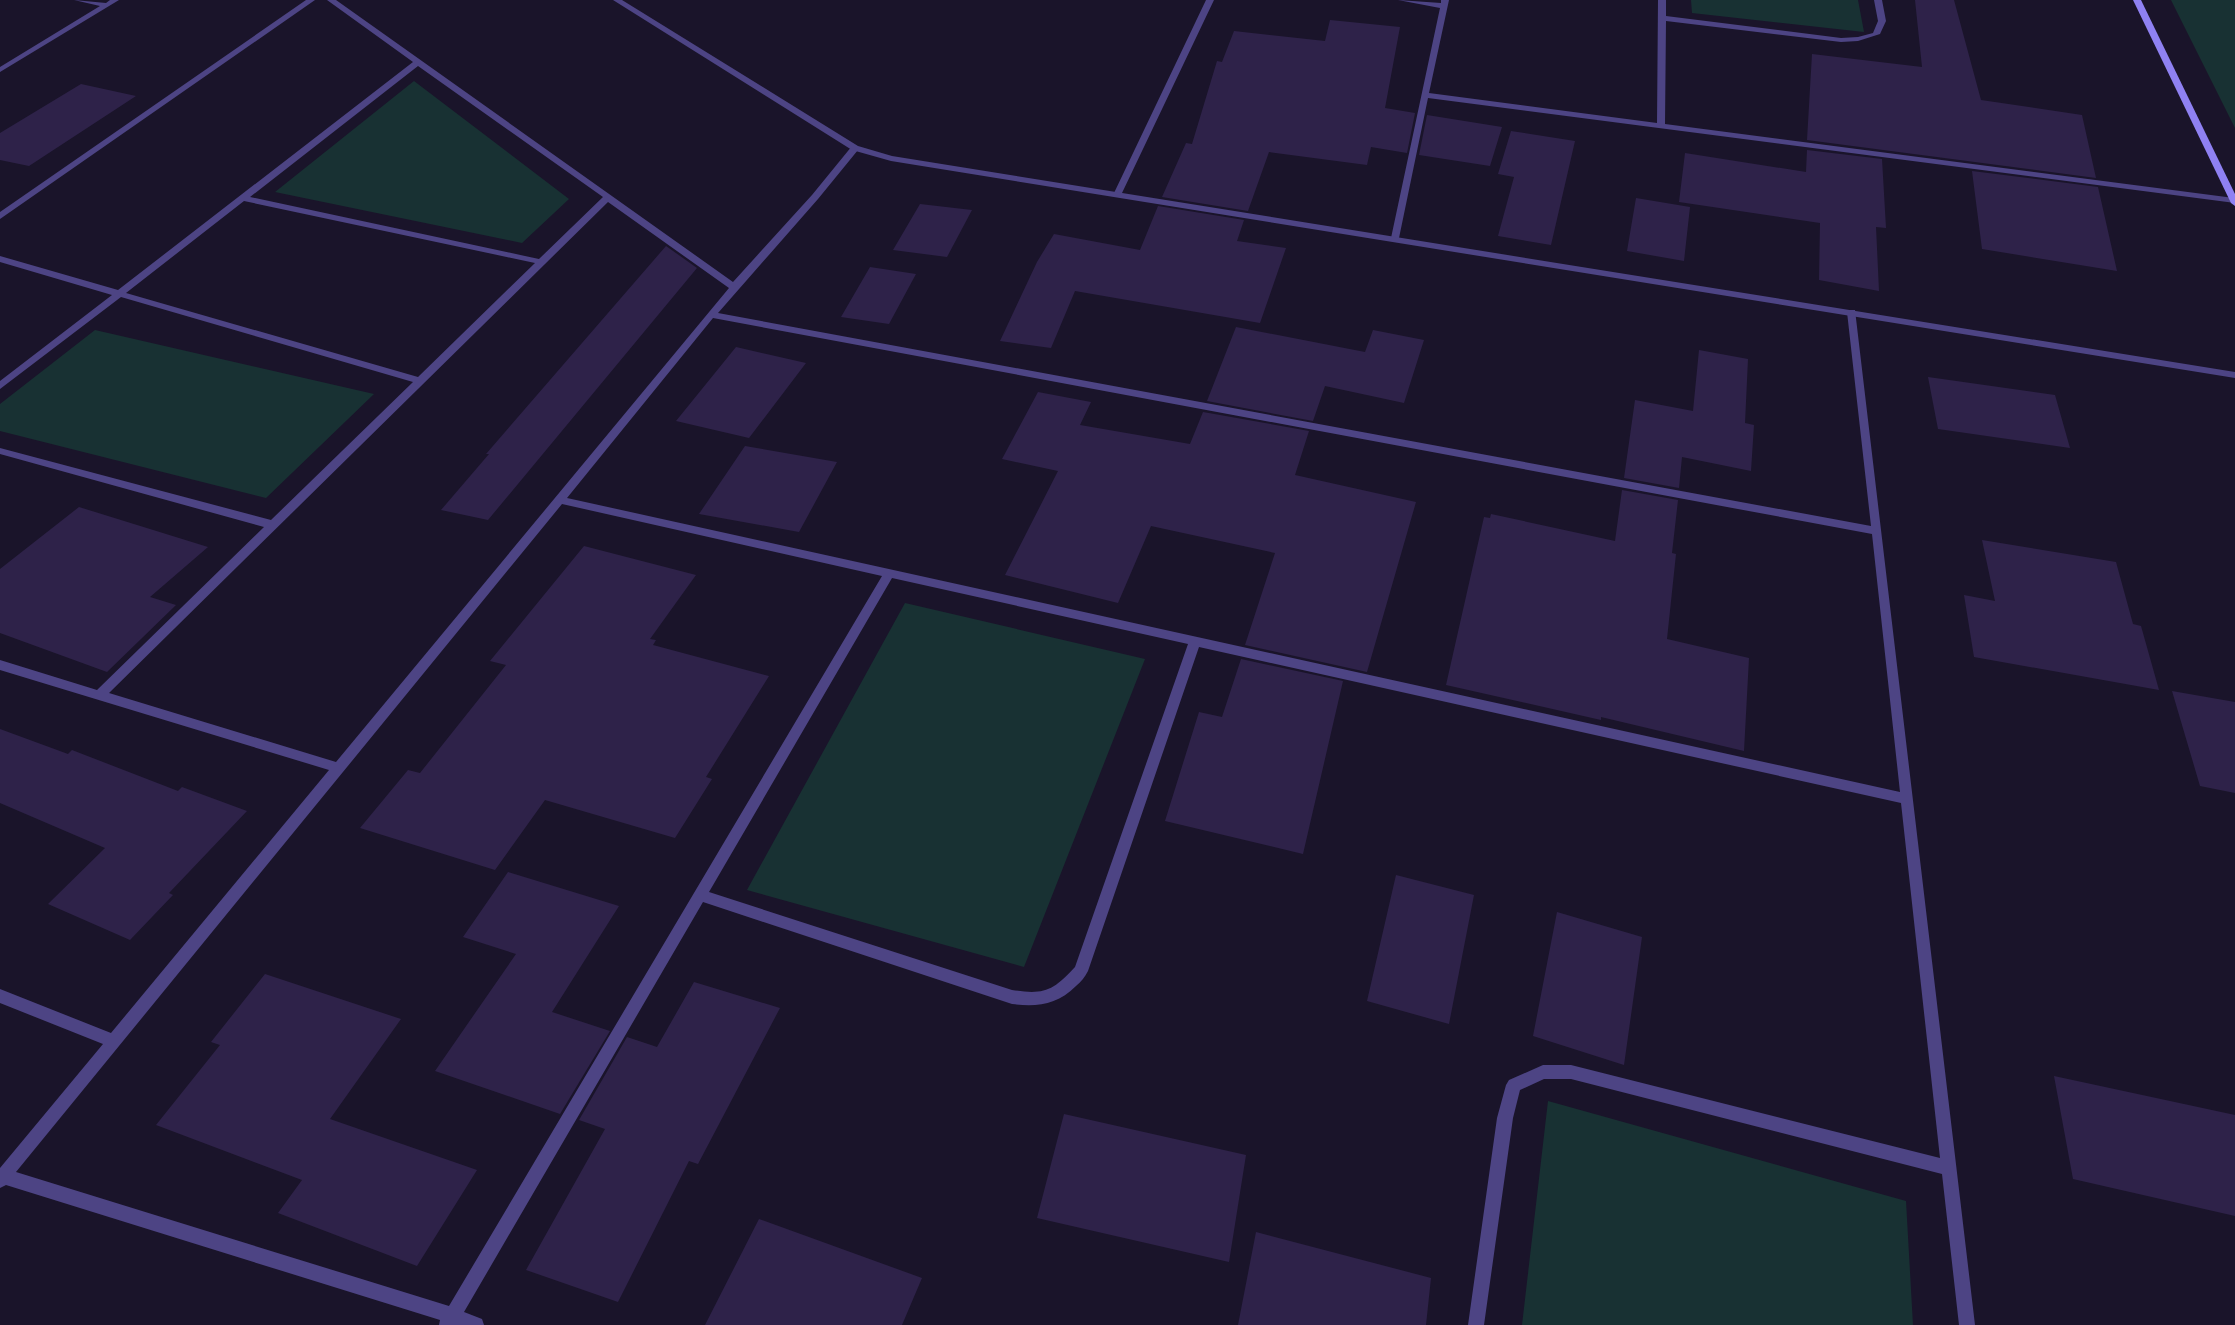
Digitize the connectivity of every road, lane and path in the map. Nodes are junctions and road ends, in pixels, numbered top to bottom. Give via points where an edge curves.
1 (78, 0) edge
2 (115, 0) edge
3 (311, 0) edge
4 (331, 0) edge
5 (619, 0) edge
6 (1210, 0) edge
7 (1402, 0) edge
8 (1662, 0) edge
9 (1878, 0) edge
10 (2137, 0) edge
11 (1445, 3) edge
12 (107, 5) junction
13 (1662, 18) junction
14 (418, 62) junction
15 (0, 70) edge
16 (1426, 94) junction
17 (1661, 125) junction
18 (855, 148) junction
19 (1118, 193) junction
20 (608, 197) junction
21 (243, 198) junction
22 (2235, 202) edge
23 (0, 216) edge
24 (1395, 238) junction
25 (0, 259) edge
26 (541, 262) junction
27 (734, 287) junction
28 (119, 294) junction
29 (1852, 312) junction
30 (712, 315) junction
31 (2235, 375) edge
32 (420, 381) junction
33 (0, 386) edge
34 (0, 452) edge
35 (559, 500) junction
36 (273, 525) junction
37 (1876, 531) junction
38 (889, 574) junction
39 (1195, 641) junction
40 (0, 665) edge
41 (99, 695) junction
42 (339, 768) junction
43 (1906, 799) junction
44 (700, 895) junction
45 (0, 996) edge
46 (114, 1041) junction
47 (1949, 1168) junction
48 (2, 1178) edge
49 (450, 1320) edge
50 (476, 1325) edge
51 (1476, 1325) edge
52 (1966, 1325) edge

1 - 12 street
2 - 12 street
3 - 23 street
4 - 14 street
5 - 18 street
6 - 19 street
7 - 11 street
8 - 13 street
9 - 13 street via 1882,21 1875,34 1858,39
10 - 22 street
11 - 16 street
12 - 15 street
13 - 17 street
14 - 20 street
14 - 21 street
16 - 17 street
16 - 24 street
17 - 22 street
18 - 19 street via 936,167
18 - 27 street
19 - 24 street
20 - 26 street
20 - 27 street
21 - 26 street
21 - 28 street
24 - 29 street
25 - 28 street
26 - 32 street
27 - 30 street
28 - 32 street
28 - 33 street
29 - 31 street
29 - 37 street
30 - 35 street
30 - 37 street
32 - 36 street
34 - 36 street
35 - 38 street
35 - 42 street
36 - 41 street
37 - 43 street
38 - 39 street
38 - 44 street
39 - 43 street
39 - 44 street via 1081,971 1060,993 1035,1000 1012,997
40 - 41 street
41 - 42 street
42 - 46 street
43 - 47 street
44 - 49 street
45 - 46 street
46 - 48 street
47 - 51 street via 1571,1072 1543,1072 1514,1085 1505,1118
47 - 52 street
48 - 49 street
49 - 50 street

